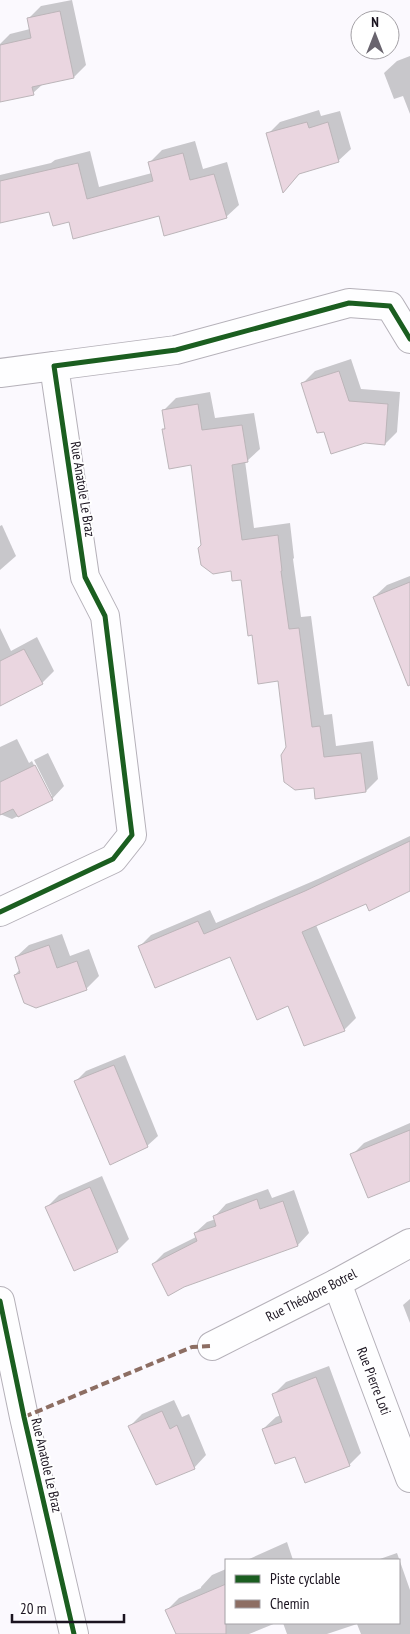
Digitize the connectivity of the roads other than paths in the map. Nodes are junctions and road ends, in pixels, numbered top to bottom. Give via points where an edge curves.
1 (410, 339) edge
2 (54, 366) junction
3 (0, 373) edge
4 (0, 912) edge
5 (410, 1243) edge
6 (337, 1283) junction
7 (0, 1301) edge
8 (212, 1346) dead end
9 (410, 1478) edge
10 (74, 1634) edge

1 - 2 street via 390,306 349,303 176,350
2 - 3 street
2 - 4 street, Rue Anatole Le Braz via 85,578 105,616 132,835 113,859
5 - 6 street, Rue Théodore Botrel
6 - 8 street, Rue Théodore Botrel
6 - 9 street, Rue Pierre Loti
7 - 10 street, Rue Anatole Le Braz

